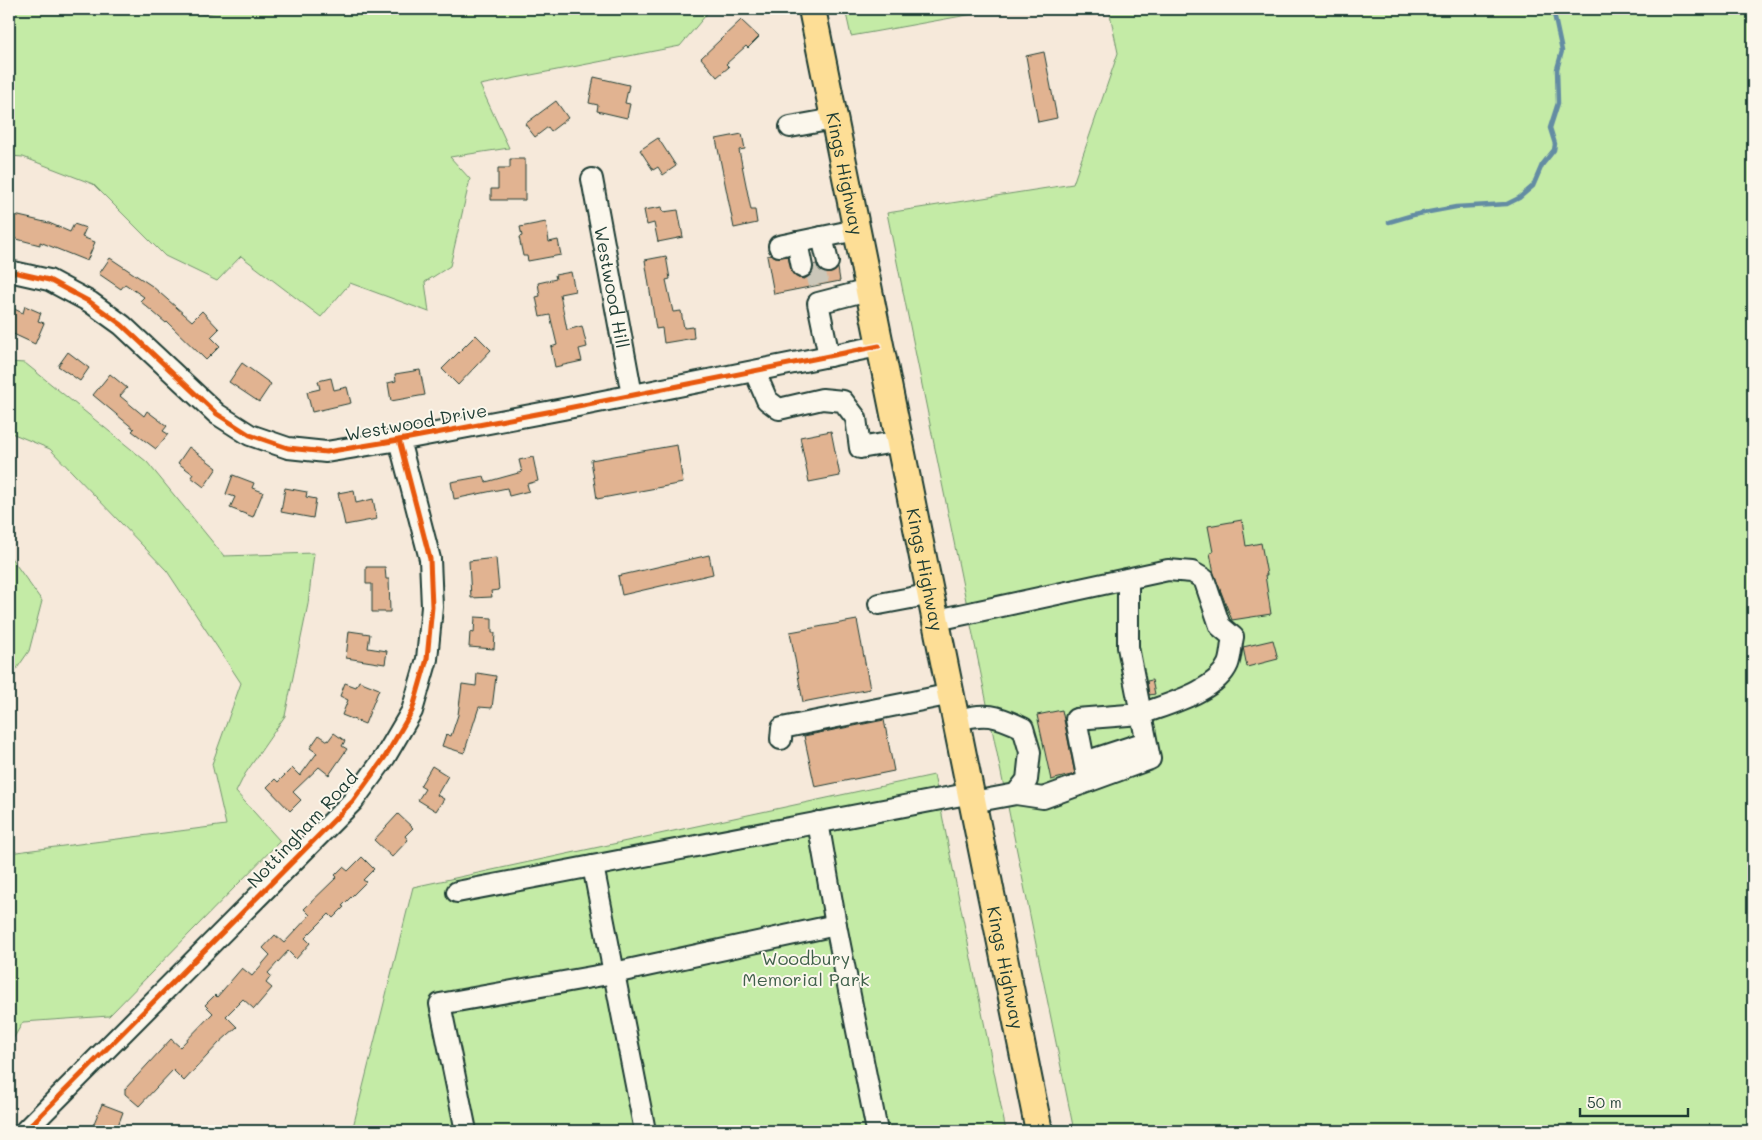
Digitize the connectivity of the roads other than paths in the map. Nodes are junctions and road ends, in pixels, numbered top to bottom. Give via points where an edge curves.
1 (812, 9) edge
2 (834, 119) junction
3 (790, 127) dead end
4 (592, 179) dead end
5 (856, 230) junction
6 (801, 241) junction
7 (9, 271) edge
8 (868, 290) junction
9 (879, 346) junction
10 (829, 356) junction
11 (755, 372) junction
12 (632, 395) junction
13 (399, 440) junction
14 (900, 441) junction
15 (1128, 579) junction
16 (932, 594) junction
17 (879, 604) dead end
18 (937, 620) junction
19 (952, 694) junction
20 (1141, 714) junction
21 (957, 720) junction
22 (781, 739) dead end
23 (1086, 772) junction
24 (1016, 794) junction
25 (972, 798) junction
26 (818, 822) junction
27 (593, 866) junction
28 (457, 892) dead end
29 (836, 925) junction
30 (614, 973) junction
31 (25, 1131) edge
32 (466, 1131) edge
33 (646, 1131) edge
34 (877, 1131) edge
35 (1040, 1131) edge

1 - 2 main road, Kings Highway
2 - 3 street
2 - 5 main road, Kings Highway
4 - 12 street, Westwood Hill
5 - 6 street
5 - 8 main road, Kings Highway
6 - 6 street via 815,265
7 - 13 street, Westwood Drive via 49,280 90,302 122,326 218,414 250,435 288,448 326,452
8 - 9 main road, Kings Highway
8 - 10 street via 823,293
9 - 10 street, Westwood Drive
9 - 14 main road, Kings Highway
10 - 11 street, Westwood Drive
11 - 12 street, Westwood Drive
11 - 14 street via 767,400 779,409 822,399 843,401 856,418 860,448
12 - 13 street, Westwood Drive
13 - 31 street, Nottingham Road via 430,559 432,607 428,659 412,711 385,757 353,801
14 - 16 main road, Kings Highway
15 - 18 street
15 - 20 street via 1128,647
15 - 20 street via 1168,570 1192,572 1204,579 1220,626 1233,637 1228,664 1218,678 1202,690
16 - 17 street
16 - 18 main road, Kings Highway
18 - 19 main road, Kings Highway
19 - 21 main road, Kings Highway
19 - 22 street via 782,728
20 - 23 street via 1150,759
20 - 23 street via 1076,719
21 - 24 street via 974,716 1000,717 1023,728 1030,752 1027,780
21 - 25 main road, Kings Highway
23 - 24 street via 1043,798
24 - 25 street
25 - 26 street
25 - 35 main road, Kings Highway
26 - 27 street
26 - 29 street
27 - 28 street
27 - 30 street
29 - 30 street
29 - 34 street
30 - 32 street via 440,1004
30 - 33 street

